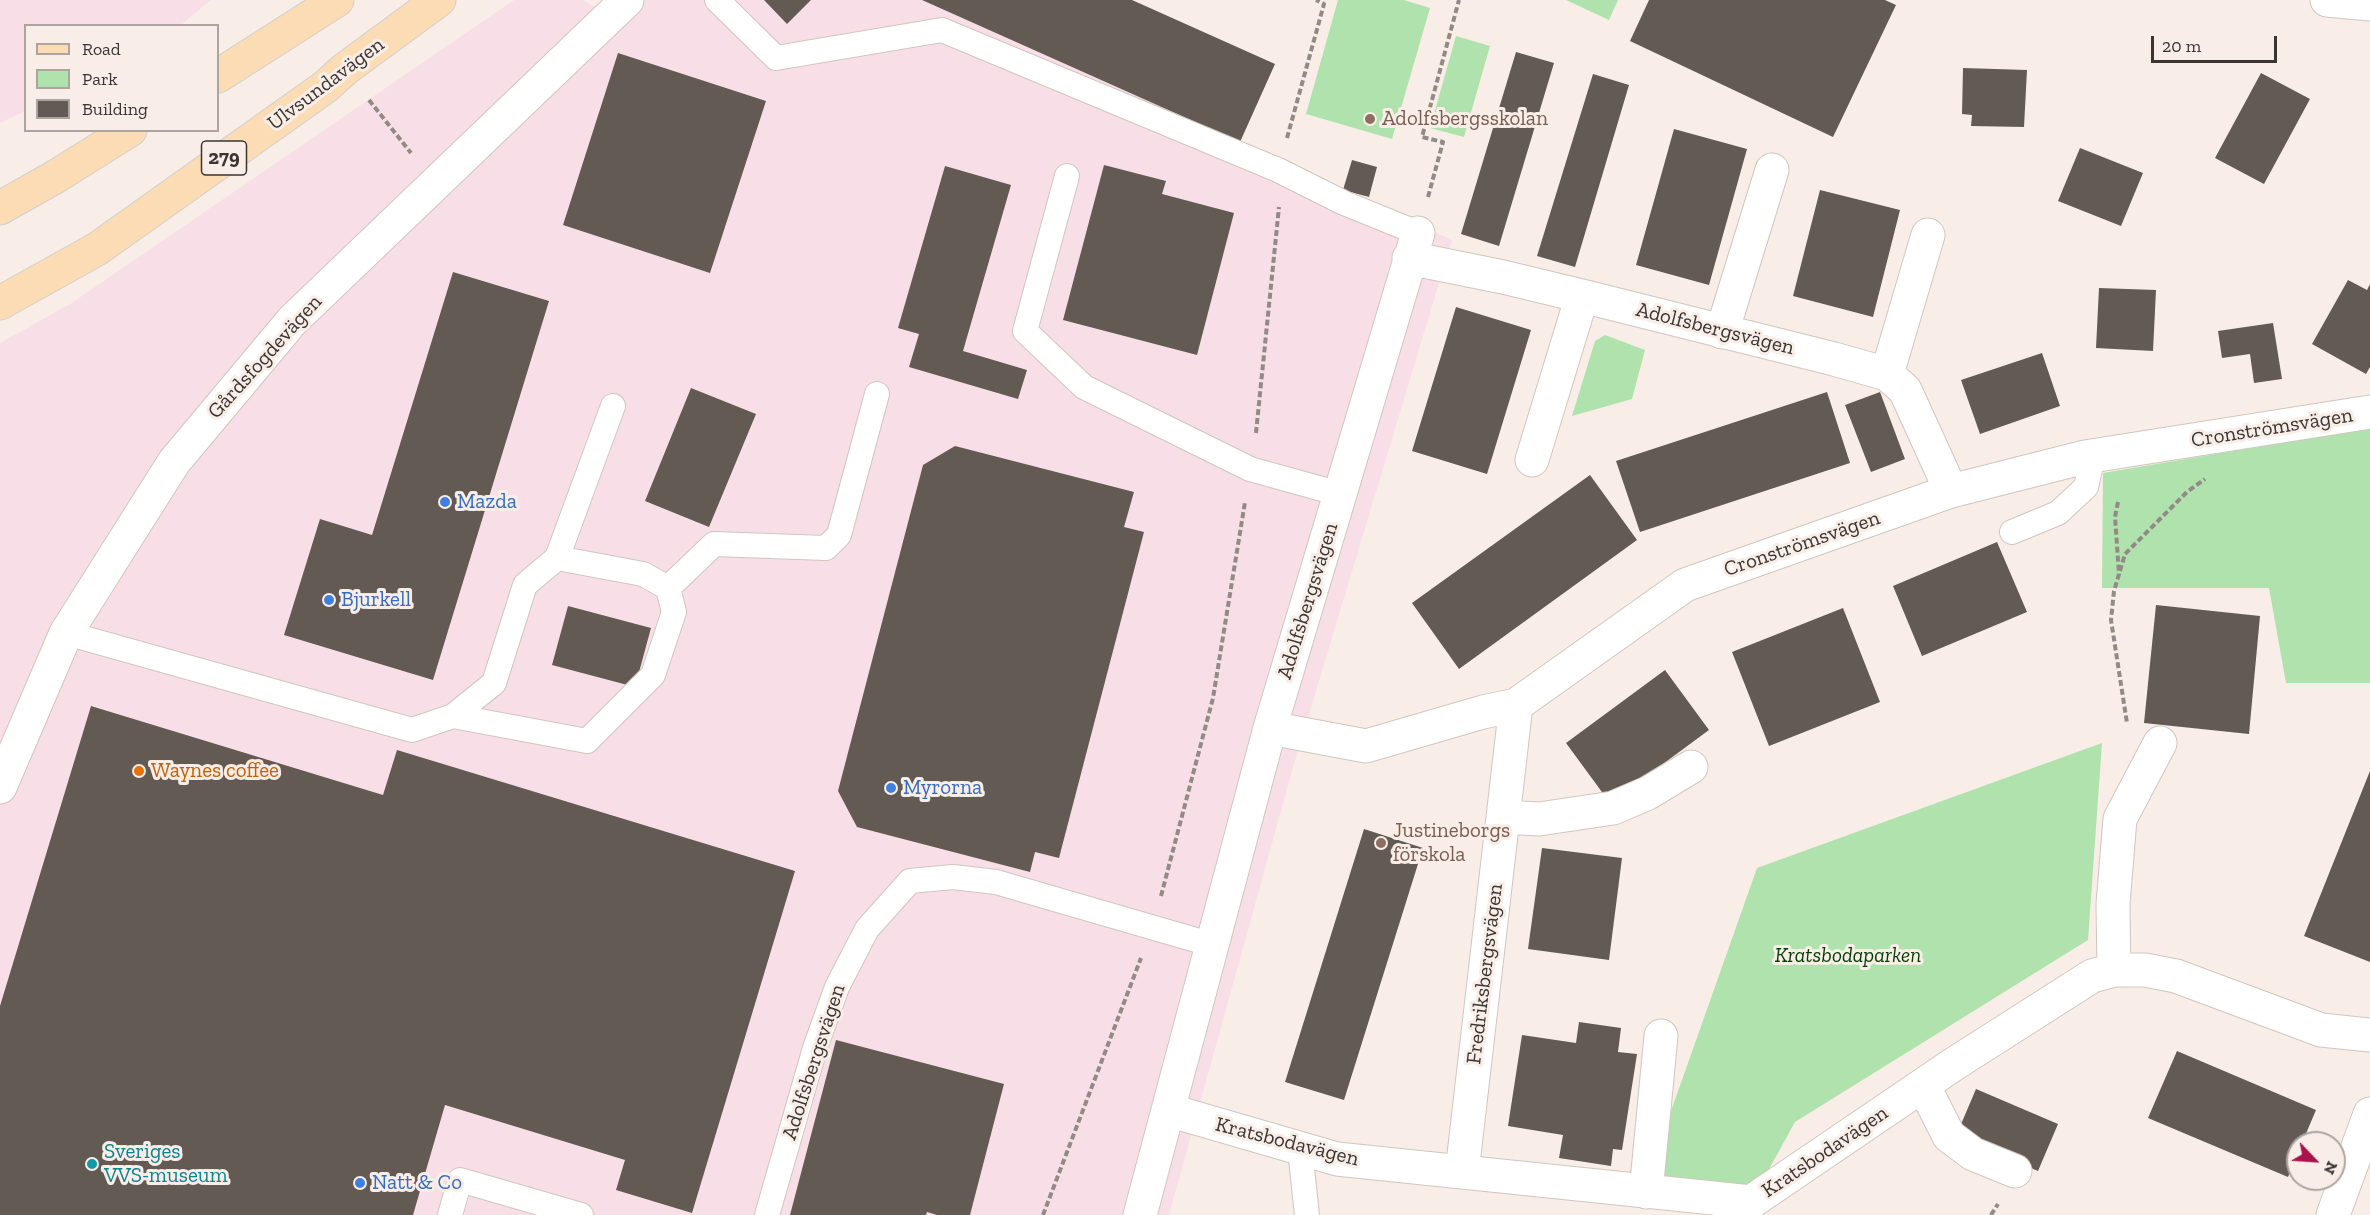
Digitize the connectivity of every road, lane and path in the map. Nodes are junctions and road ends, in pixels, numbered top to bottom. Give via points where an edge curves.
1 (337, 0) edge
2 (440, 0) edge
3 (627, 0) edge
4 (717, 0) edge
5 (1316, 0) edge
6 (1459, 0) edge
7 (2327, 0) edge
8 (1325, 2) edge
9 (2370, 4) edge
10 (219, 75) edge
11 (367, 97) dead end
12 (127, 132) edge
13 (1278, 170) junction
14 (1772, 170) dead end
15 (1067, 176) dead end
16 (435, 184) junction
17 (0, 208) edge
18 (1928, 235) dead end
19 (1414, 246) junction
20 (1582, 296) junction
21 (0, 303) edge
22 (1722, 332) junction
23 (1887, 374) junction
24 (877, 394) dead end
25 (613, 406) dead end
26 (2370, 412) edge
27 (2216, 437) junction
28 (2127, 450) junction
29 (2093, 456) junction
30 (1532, 460) dead end
31 (1250, 469) junction
32 (1951, 491) junction
33 (1340, 494) junction
34 (2012, 532) dead end
35 (557, 558) junction
36 (2119, 574) junction
37 (668, 588) junction
38 (66, 633) junction
39 (1516, 705) junction
40 (453, 716) junction
41 (1270, 728) junction
42 (2160, 743) dead end
43 (1691, 767) dead end
44 (2140, 778) junction
45 (0, 788) edge
46 (1504, 817) junction
47 (1152, 928) junction
48 (1213, 945) junction
49 (2114, 970) junction
50 (1661, 1035) dead end
51 (2370, 1035) edge
52 (1923, 1085) junction
53 (1168, 1110) junction
54 (2370, 1114) edge
55 (1300, 1150) junction
56 (2015, 1171) dead end
57 (1462, 1172) junction
58 (1633, 1199) edge
59 (1751, 1209) edge
60 (450, 1215) edge
61 (581, 1215) edge
62 (767, 1215) edge
63 (1043, 1215) edge
64 (1140, 1215) edge
65 (1307, 1215) edge
66 (2333, 1215) edge

1 - 10 main road
2 - 21 main road, Ulvsundavägen / 279 via 97,249
3 - 16 street, Gårdsfogdevägen
4 - 13 lane via 776,58 942,30
5 - 8 path
6 - 19 path via 1422,136 1443,142
7 - 9 street
8 - 13 path
11 - 16 path
12 - 17 main road
13 - 19 lane via 1344,203
13 - 31 path via 1279,208
14 - 22 street
15 - 31 lane via 1025,331 1084,387
16 - 38 street, Gårdsfogdevägen via 292,321 174,462
18 - 23 street
19 - 20 street, Adolfsbergsvägen via 1503,277
19 - 33 street, Adolfsbergsvägen
20 - 22 street, Adolfsbergsvägen
20 - 30 street
22 - 23 street, Adolfsbergsvägen
23 - 32 street via 1905,390
24 - 37 lane via 839,535 826,548 714,544
25 - 35 lane
26 - 27 street, Cronströmsvägen
27 - 28 street, Cronströmsvägen
27 - 36 path via 2208,477 2187,492 2125,554
28 - 29 street, Cronströmsvägen
28 - 36 path via 2115,517
29 - 32 street, Cronströmsvägen
29 - 34 lane via 2086,487 2058,513
31 - 33 lane
31 - 47 path via 1213,699
32 - 39 street, Cronströmsvägen via 1685,585
33 - 41 street, Adolfsbergsvägen
35 - 37 lane via 643,574
35 - 40 lane via 525,585 494,683
36 - 44 path via 2111,620 2126,707 2128,744
37 - 40 lane via 674,612 653,675 587,741
38 - 40 lane via 412,730
38 - 45 street, Gårdsfogdevägen
39 - 41 street, Cronströmsvägen via 1366,746
39 - 46 street, Fredriksbergsvägen
41 - 48 street, Adolfsbergsvägen
42 - 44 street
43 - 46 street via 1648,793 1613,808 1539,819
44 - 49 street via 2120,819 2113,904
46 - 57 street, Fredriksbergsvägen
47 - 48 lane, Adolfsbergsvägen
47 - 62 lane, Adolfsbergsvägen via 996,882 953,877 910,881 867,928 837,987 815,1048
47 - 63 path
48 - 53 street, Adolfsbergsvägen
49 - 51 street, Kratsbodavägen via 2176,976 2321,1029
49 - 52 street, Kratsbodavägen via 2092,976
50 - 58 street
52 - 56 street via 1949,1136 1973,1154
52 - 59 street, Kratsbodavägen
53 - 55 street, Kratsbodavägen
53 - 64 street, Adolfsbergsvägen
54 - 66 street
55 - 57 street, Kratsbodavägen via 1337,1160
55 - 65 lane
57 - 58 street, Kratsbodavägen
58 - 59 street, Kratsbodavägen
60 - 61 lane via 460,1180

